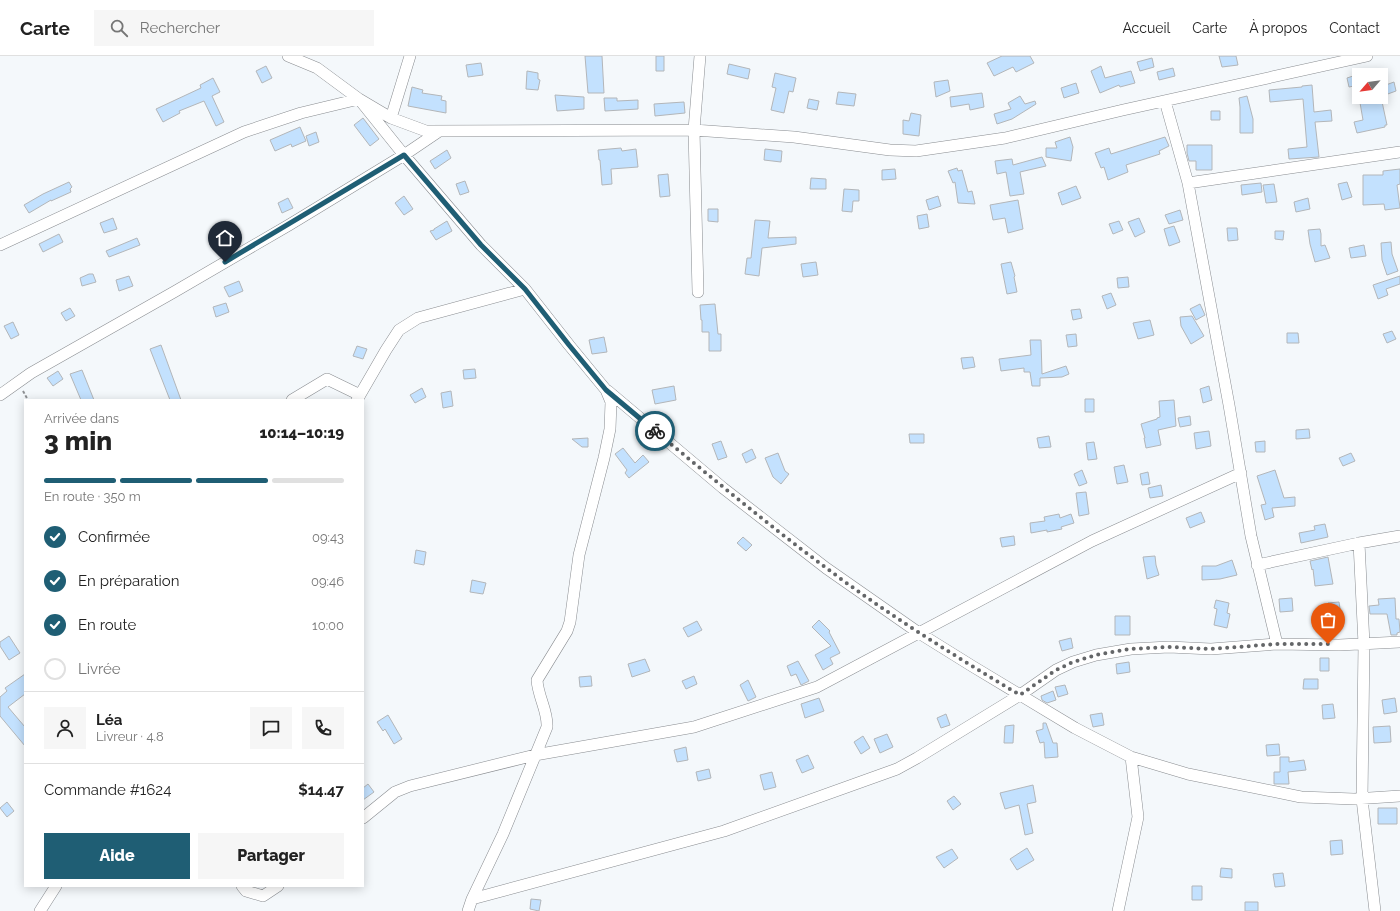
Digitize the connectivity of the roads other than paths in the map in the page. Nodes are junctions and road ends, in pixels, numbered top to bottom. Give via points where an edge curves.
1 (288, 56) edge
2 (410, 56) edge
3 (700, 56) edge
4 (1367, 56) edge
5 (359, 99) junction
6 (1165, 101) junction
7 (392, 118) junction
8 (694, 130) junction
9 (438, 132) junction
10 (1400, 152) edge
11 (404, 155) junction
12 (1188, 183) junction
13 (0, 245) edge
14 (525, 289) junction
15 (698, 292) dead end
16 (606, 390) junction
17 (0, 395) edge
18 (359, 398) edge
19 (294, 399) edge
20 (1240, 473) junction
21 (1400, 536) edge
22 (1359, 543) junction
23 (1257, 565) junction
24 (919, 633) junction
25 (1400, 642) edge
26 (1277, 644) junction
27 (1364, 644) junction
28 (1020, 695) junction
29 (535, 755) junction
30 (1131, 757) junction
31 (1400, 796) edge
32 (1362, 798) junction
33 (364, 817) edge
34 (55, 887) edge
35 (243, 887) edge
36 (276, 887) edge
37 (472, 899) junction
38 (40, 911) edge
39 (468, 911) edge
40 (1118, 911) edge
41 (1375, 911) edge

1 - 5 street via 317,68
2 - 7 street
3 - 8 street
4 - 6 street
5 - 7 street
5 - 11 street
5 - 13 street via 301,113 244,132
6 - 8 street via 1005,138 916,151 794,137
6 - 12 street
7 - 9 street via 426,131
8 - 9 street
8 - 15 street
9 - 11 street
10 - 12 street
11 - 14 street via 481,245
11 - 17 street via 32,373
12 - 20 street
14 - 16 street
14 - 18 street via 418,318 399,330
16 - 24 street via 723,488 826,568
16 - 29 street via 611,402 610,429 579,555 570,622 537,680 547,727
18 - 19 street via 327,379
20 - 23 street
20 - 24 street via 1092,541
21 - 22 street
22 - 23 street
22 - 27 street
23 - 26 street
24 - 28 street
24 - 29 street via 817,687 694,727
25 - 27 street
26 - 27 street
26 - 28 street via 1211,649 1130,649 1096,655 1056,670
27 - 32 street
28 - 30 street
28 - 37 street via 897,769 724,832
29 - 33 street via 410,786 395,792
29 - 37 street via 503,834
30 - 32 street via 1188,774 1301,797
30 - 40 street via 1138,817
31 - 32 street
32 - 41 street
34 - 38 street
35 - 36 street via 246,891 263,896
37 - 39 street

